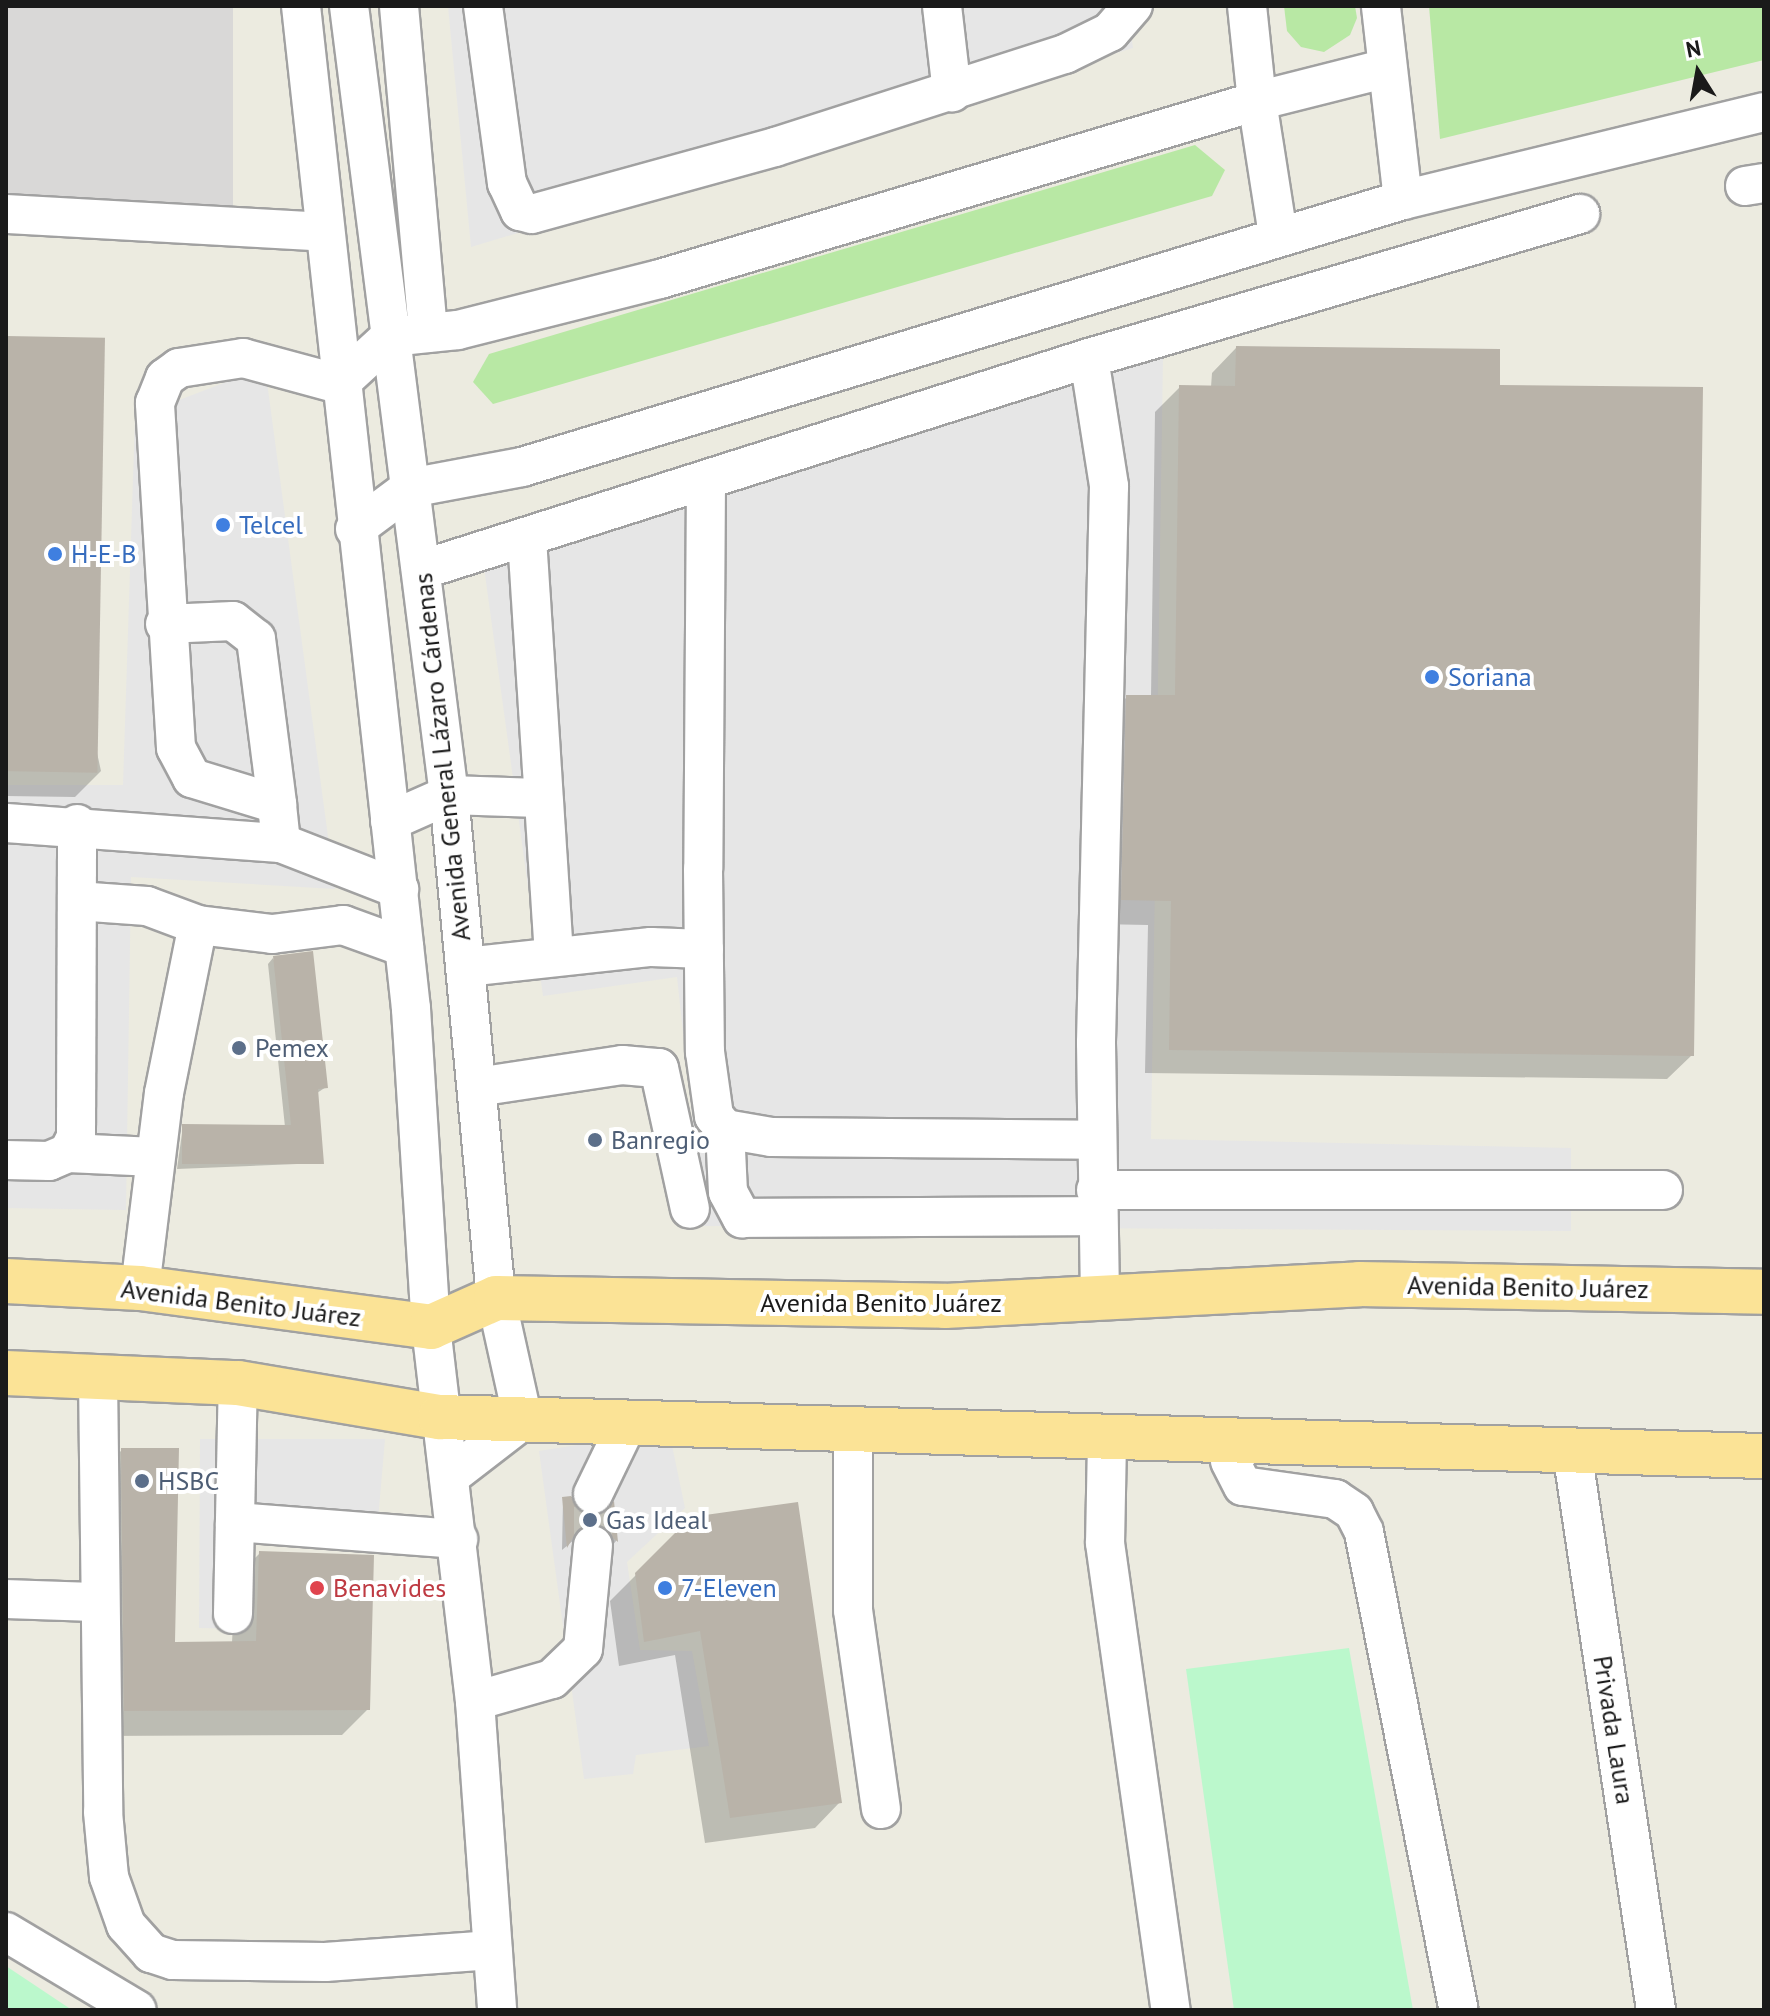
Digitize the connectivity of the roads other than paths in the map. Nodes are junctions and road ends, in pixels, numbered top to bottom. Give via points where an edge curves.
1 (301, 6) edge
2 (349, 6) edge
3 (399, 6) edge
4 (483, 6) edge
5 (942, 6) edge
6 (1133, 6) edge
7 (1247, 6) edge
8 (1381, 6) edge
9 (1387, 68) junction
10 (310, 83) junction
11 (952, 92) junction
12 (1257, 101) junction
13 (1764, 112) edge
14 (1403, 200) junction
15 (6, 214) edge
16 (1580, 214) dead end
17 (324, 232) junction
18 (1278, 235) junction
19 (376, 237) junction
20 (428, 333) junction
21 (390, 337) junction
22 (1089, 358) junction
23 (339, 384) junction
24 (706, 482) junction
25 (410, 488) junction
26 (355, 529) junction
27 (527, 538) junction
28 (421, 570) junction
29 (165, 624) junction
30 (449, 795) junction
31 (539, 798) junction
32 (277, 804) junction
33 (390, 821) junction
34 (6, 823) edge
35 (77, 824) junction
36 (281, 843) junction
37 (399, 889) junction
38 (77, 901) junction
39 (198, 925) junction
40 (404, 947) junction
41 (704, 949) junction
42 (554, 956) junction
43 (466, 967) junction
44 (477, 1087) junction
45 (725, 1129) junction
46 (1096, 1140) junction
47 (68, 1153) junction
48 (155, 1157) junction
49 (6, 1160) edge
50 (1663, 1190) dead end
51 (1097, 1203) junction
52 (690, 1209) dead end
53 (6, 1281) edge
54 (140, 1288) junction
55 (1764, 1292) edge
56 (496, 1298) junction
57 (1100, 1299) junction
58 (431, 1327) junction
59 (6, 1373) edge
60 (98, 1377) junction
61 (238, 1383) junction
62 (440, 1417) junction
63 (523, 1420) junction
64 (627, 1424) junction
65 (853, 1432) junction
66 (1107, 1441) junction
67 (1246, 1444) junction
68 (1572, 1451) junction
69 (1764, 1456) edge
70 (453, 1474) junction
71 (593, 1494) tunnel mouth
72 (235, 1522) junction
73 (458, 1539) junction
74 (593, 1545) tunnel mouth
75 (6, 1599) edge
76 (97, 1602) junction
77 (233, 1614) dead end
78 (475, 1701) junction
79 (881, 1809) dead end
80 (6, 1932) edge
81 (493, 1950) junction
82 (137, 2010) edge
83 (497, 2010) edge
84 (1171, 2010) edge
85 (1459, 2010) edge
86 (1656, 2010) edge

1 - 10 street
2 - 19 street, Avenida General Lázaro Cárdenas
3 - 20 street
4 - 11 street via 507,183 520,211 532,214
5 - 11 street
6 - 11 street via 1093,44
7 - 12 street
8 - 9 street
9 - 12 street
9 - 14 street
10 - 17 street
10 - 19 street via 307,54 328,77
12 - 18 street
12 - 20 street via 660,279
13 - 14 street
14 - 18 street
15 - 17 street
16 - 22 street
17 - 23 street
18 - 25 street via 522,467
19 - 21 street, Avenida General Lázaro Cárdenas
20 - 21 street
21 - 23 street
21 - 25 street, Avenida General Lázaro Cárdenas
22 - 24 street
22 - 46 street via 1110,500
23 - 26 street
23 - 29 street via 243,358 201,362 165,378 155,403
24 - 27 street
24 - 41 street
25 - 26 street
25 - 28 street, Avenida General Lázaro Cárdenas
26 - 33 street
27 - 28 street
27 - 31 street
28 - 30 street, Avenida General Lázaro Cárdenas
29 - 32 street via 169,710 182,766 205,785
29 - 32 street via 233,621 256,639
30 - 31 street
30 - 33 street
30 - 43 street, Avenida General Lázaro Cárdenas
31 - 42 street
32 - 36 street
33 - 37 street
34 - 35 street
35 - 36 street
35 - 38 street
36 - 37 street
37 - 40 street
38 - 39 street via 147,906
38 - 47 street via 79,1120
39 - 40 street via 272,934 343,925
39 - 48 street
40 - 58 street
41 - 42 street
41 - 45 street via 708,1095
42 - 43 street
43 - 44 street, Avenida General Lázaro Cárdenas
44 - 52 street via 622,1065 659,1068
44 - 56 street, Avenida General Lázaro Cárdenas
45 - 46 street via 919,1142
45 - 51 street via 728,1192 742,1218
46 - 51 street
47 - 48 street
47 - 49 street via 49,1161
48 - 54 street
50 - 51 street
51 - 57 street
53 - 54 main road, Avenida Benito Juárez
54 - 58 main road, Avenida Benito Juárez
55 - 57 main road, Avenida Benito Juárez via 1359,1284
56 - 57 main road, Avenida Benito Juárez via 945,1306
56 - 58 main road, Avenida Benito Juárez
56 - 63 street, Avenida General Lázaro Cárdenas
58 - 62 street
59 - 60 main road
60 - 61 main road
60 - 76 street
61 - 62 main road
61 - 72 street
62 - 63 main road
62 - 70 street
63 - 64 main road
63 - 70 street
64 - 65 main road
64 - 71 street
65 - 66 main road
65 - 79 street via 853,1610
66 - 67 main road
66 - 84 street via 1105,1543
67 - 68 main road
67 - 85 street via 1230,1461 1243,1486 1335,1499 1354,1512 1364,1532
68 - 69 main road
68 - 86 street, Privada Laura
70 - 73 street
72 - 73 street
72 - 77 street
73 - 78 street
74 - 78 street via 583,1649 552,1679
75 - 76 street
76 - 81 street via 109,1877 126,1925 151,1953 259,1964
78 - 81 street
80 - 82 street
81 - 83 street

